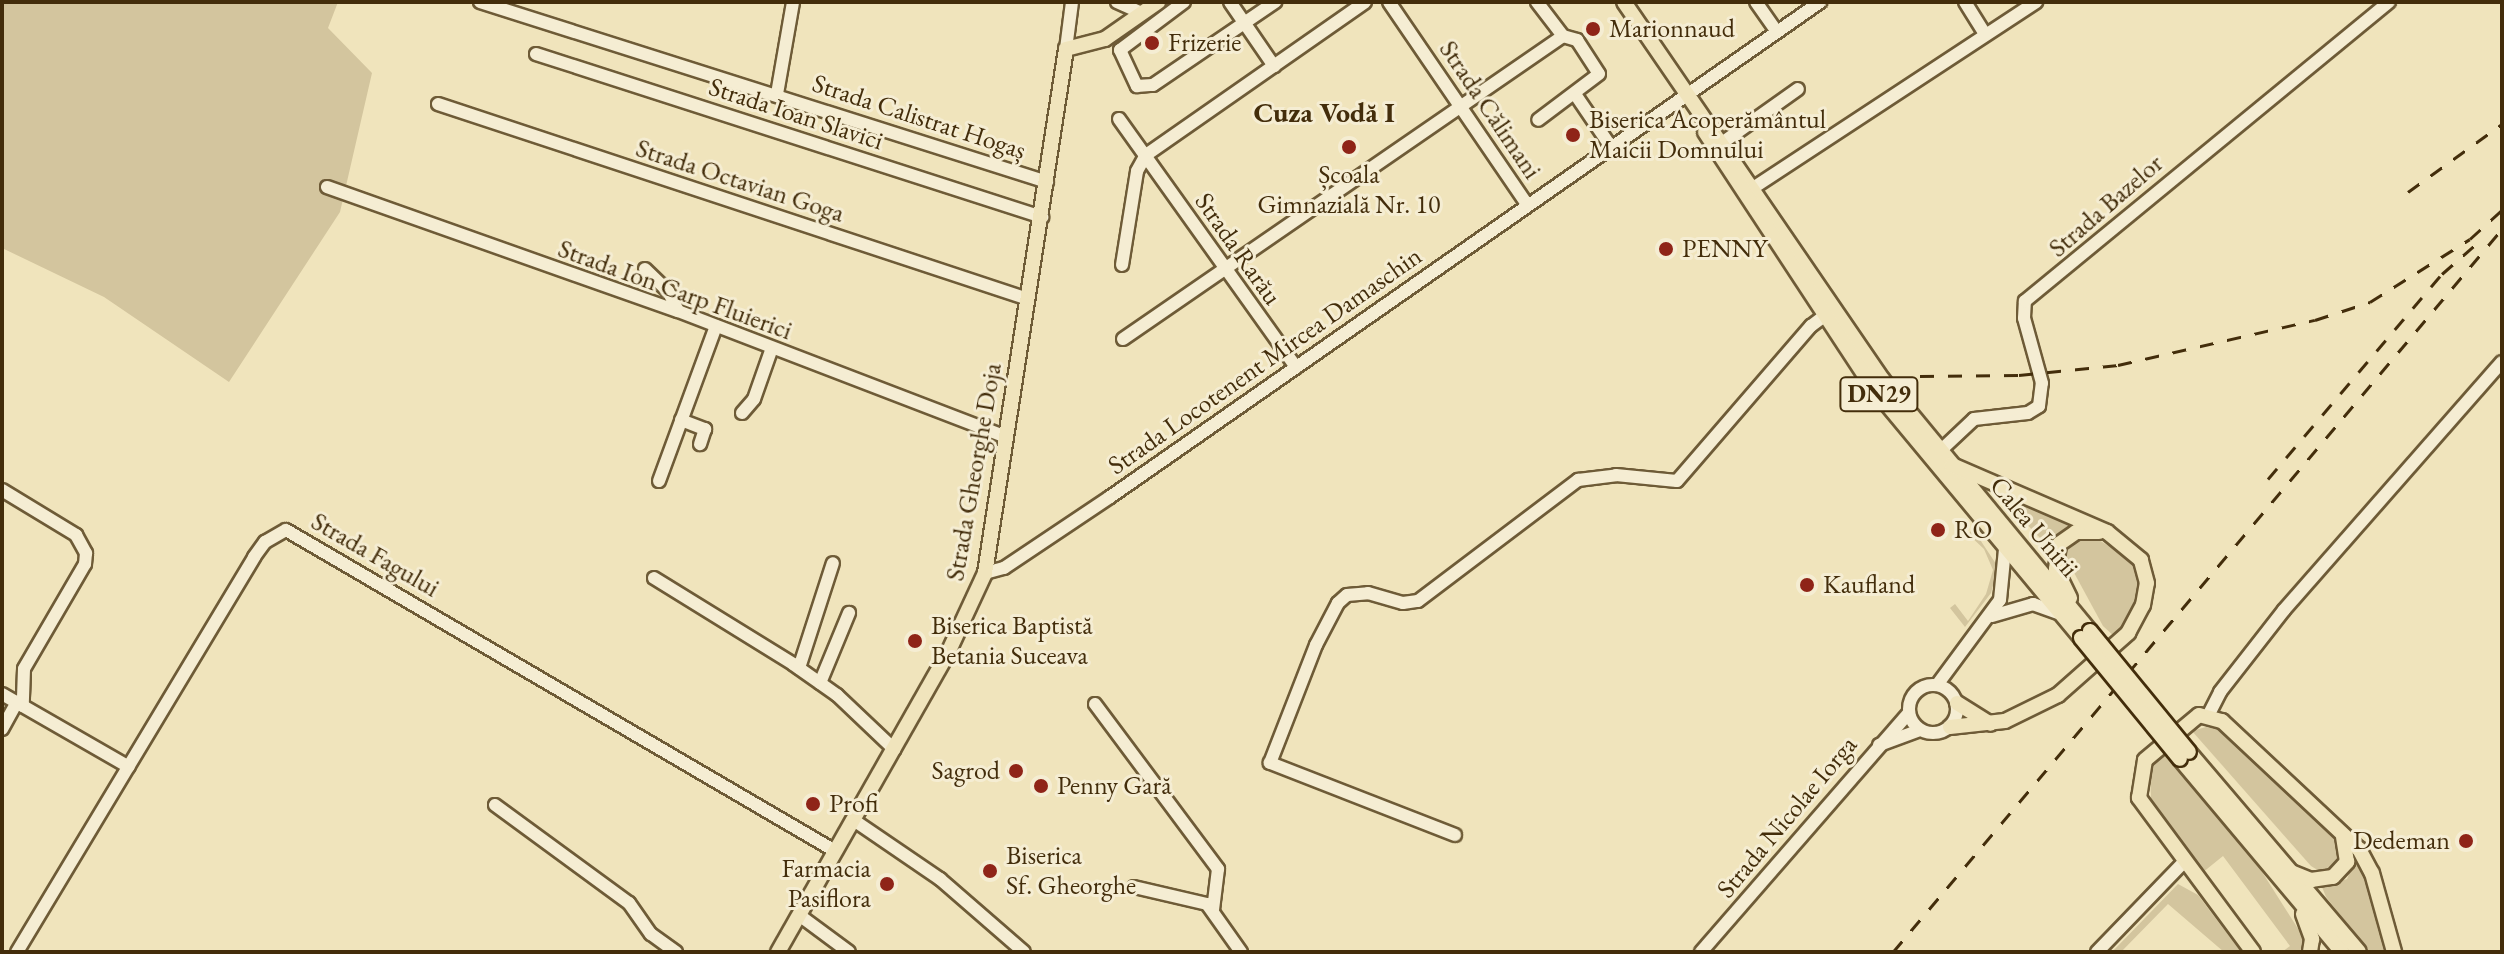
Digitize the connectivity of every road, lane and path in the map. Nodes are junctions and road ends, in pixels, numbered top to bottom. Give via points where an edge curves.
1 (480, 2) edge
2 (793, 2) edge
3 (1072, 2) edge
4 (1117, 2) edge
5 (1158, 2) edge
6 (1184, 2) edge
7 (1230, 2) edge
8 (1275, 2) edge
9 (1365, 2) edge
10 (1389, 2) edge
11 (1537, 2) edge
12 (1624, 2) edge
13 (1756, 2) edge
14 (1820, 2) edge
15 (1965, 2) edge
16 (2036, 2) edge
17 (2389, 2) edge
18 (523, 8) edge
19 (1142, 13) junction
20 (1244, 23) junction
21 (1776, 31) junction
22 (1985, 34) junction
23 (1563, 36) junction
24 (1066, 49) junction
25 (536, 54) dead end
26 (1274, 66) junction
27 (1798, 89) dead end
28 (777, 94) junction
29 (1575, 94) junction
30 (1685, 94) junction
31 (438, 104) dead end
32 (1461, 108) junction
33 (1697, 113) junction
34 (1119, 119) dead end
35 (1538, 120) dead end
36 (1722, 143) junction
37 (1611, 147) junction
38 (1146, 155) junction
39 (1047, 182) junction
40 (327, 187) dead end
41 (1753, 188) junction
42 (1527, 204) junction
43 (1042, 217) junction
44 (1122, 265) dead end
45 (645, 269) dead end
46 (1224, 270) junction
47 (1028, 299) junction
48 (678, 311) junction
49 (1828, 313) junction
50 (716, 326) junction
51 (1123, 339) dead end
52 (772, 348) junction
53 (2502, 362) edge
54 (1296, 367) junction
55 (742, 413) dead end
56 (681, 420) junction
57 (1007, 437) junction
58 (700, 444) dead end
59 (1944, 458) junction
60 (659, 481) dead end
61 (2, 490) edge
62 (2107, 532) junction
63 (2005, 549) junction
64 (833, 563) dead end
65 (985, 573) junction
66 (654, 578) dead end
67 (2066, 612) junction
68 (849, 613) dead end
69 (1992, 616) junction
70 (1961, 657) junction
71 (799, 668) junction
72 (820, 683) junction
73 (1937, 685) junction
74 (2, 694) edge
75 (1954, 698) junction
76 (20, 704) junction
77 (1095, 704) dead end
78 (1909, 713) junction
79 (2209, 714) junction
80 (1990, 724) junction
81 (1950, 727) junction
82 (2, 729) edge
83 (1920, 730) junction
84 (1876, 746) junction
85 (894, 749) junction
86 (2185, 756) junction
87 (129, 767) junction
88 (495, 805) dead end
89 (855, 821) junction
90 (2341, 834) junction
91 (1455, 835) dead end
92 (835, 851) junction
93 (2185, 861) junction
94 (2286, 870) junction
95 (1134, 887) dead end
96 (2298, 903) junction
97 (1213, 910) junction
98 (799, 915) junction
99 (17, 952) edge
100 (676, 952) edge
101 (778, 952) edge
102 (849, 952) edge
103 (1024, 952) edge
104 (1241, 952) edge
105 (1701, 952) edge
106 (2097, 952) edge
107 (2253, 952) edge
108 (2310, 952) edge
109 (2342, 952) edge
110 (2359, 952) edge
111 (2394, 952) edge

1 - 18 street, Strada Calistrat Hogaș
2 - 28 street, Strada Calistrat Hogaș
3 - 24 street, Strada Gheorghe Doja
4 - 19 street
5 - 19 main road
6 - 20 street via 1123,45 1119,56 1137,86 1147,88
7 - 20 street
8 - 20 street
9 - 26 street
10 - 32 street, Strada Călimani
11 - 23 street
12 - 30 main road, Calea Unirii / DN29
13 - 21 street
14 - 21 street, Strada Locotenent Mircea Damaschin
15 - 22 street
16 - 22 street
17 - 59 street, Strada Bazelor via 2025,301 2024,318 2042,383 2039,406 2028,413 1974,419
18 - 28 street, Strada Calistrat Hogaș
19 - 24 main road via 1092,45
20 - 26 street
21 - 30 street, Strada Locotenent Mircea Damaschin
22 - 41 street
23 - 29 street via 1577,40 1599,74
23 - 32 street
24 - 39 main road, Strada Gheorghe Doja
25 - 43 street, Strada Ioan Slavici
26 - 38 street
27 - 36 street
28 - 39 street, Strada Calistrat Hogaș
29 - 35 street
29 - 37 street
30 - 33 main road, Calea Unirii / DN29
30 - 37 street, Strada Locotenent Mircea Damaschin
31 - 47 street, Strada Octavian Goga
32 - 42 street, Strada Călimani
32 - 46 street
33 - 36 main road, Calea Unirii / DN29
33 - 49 main road, Calea Unirii / DN29 via 1710,143
34 - 38 street, Strada Rarău
36 - 41 main road, Calea Unirii / DN29
37 - 42 street, Strada Locotenent Mircea Damaschin
38 - 44 street via 1137,171
38 - 46 street, Strada Rarău
39 - 43 main road, Strada Gheorghe Doja
40 - 48 street, Strada Ion Carp Fluierici
41 - 49 main road, Calea Unirii / DN29
42 - 54 street, Strada Locotenent Mircea Damaschin
43 - 47 main road, Strada Gheorghe Doja
45 - 48 street via 668,291
46 - 51 street
46 - 54 street, Strada Rarău
47 - 57 main road, Strada Gheorghe Doja
48 - 50 street, Strada Ion Carp Fluierici
49 - 59 main road, Calea Unirii / DN29
49 - 63 main road, Calea Unirii / DN29
49 - 91 street via 1677,481 1616,475 1578,480 1418,601 1403,603 1368,593 1347,595 1338,603 1270,763
50 - 52 street, Strada Ion Carp Fluierici
50 - 56 street
52 - 55 street via 754,399
52 - 57 street, Strada Ion Carp Fluierici
53 - 79 street via 2284,610
54 - 65 street, Strada Locotenent Mircea Damaschin via 1004,568
56 - 58 street via 705,429
56 - 60 street
57 - 65 main road, Strada Gheorghe Doja
59 - 62 main road
59 - 67 main road, Calea Unirii / DN29
61 - 76 street via 76,535 86,553 85,564 24,669
62 - 67 main road via 2076,532 2059,544 2056,569
62 - 80 main road via 2132,549 2146,571 2147,594 2138,616 2111,649 2058,695
63 - 67 main road, Calea Unirii / DN29
63 - 69 street, Strada Nicolae Iorga via 2005,587
64 - 71 street
65 - 85 main road, Strada Gheorghe Doja via 961,630
66 - 71 street
67 - 69 street via 2033,604
67 - 86 main road, Calea Unirii / DN29, bridge
68 - 72 street
69 - 70 street, Strada Nicolae Iorga
70 - 73 street, Strada Nicolae Iorga
70 - 75 street
71 - 72 street
72 - 85 street
73 - 75 street
73 - 78 street, Strada Nicolae Iorga via 1916,693
74 - 76 street
75 - 80 main road
75 - 81 street
76 - 82 street
76 - 87 street
77 - 97 street via 1218,869
78 - 83 street
78 - 84 street, Strada Nicolae Iorga
79 - 90 main road
79 - 93 main road via 2199,715 2151,754 2139,777 2143,805
80 - 81 main road
81 - 83 street via 1939,733
83 - 84 street
84 - 105 street, Strada Nicolae Iorga
85 - 89 main road, Strada Gheorghe Doja
86 - 94 main road, Calea Unirii / DN29
86 - 96 main road, Calea Unirii / DN29
87 - 92 street, Strada Fagului via 254,557 265,542 286,530
87 - 99 street, Strada Fagului
88 - 100 street via 629,903 651,934
89 - 92 main road, Strada Gheorghe Doja
89 - 103 street via 940,879
90 - 94 main road via 2348,855 2333,877 2311,880
90 - 111 main road via 2359,849 2372,873
92 - 98 main road, Strada Gheorghe Doja
93 - 106 street
93 - 107 main road
94 - 110 main road, Calea Unirii / DN29
95 - 97 street
96 - 108 main road via 2309,926
96 - 109 main road, Calea Unirii / DN29
97 - 104 street
98 - 101 main road, Strada Gheorghe Doja
98 - 102 street

